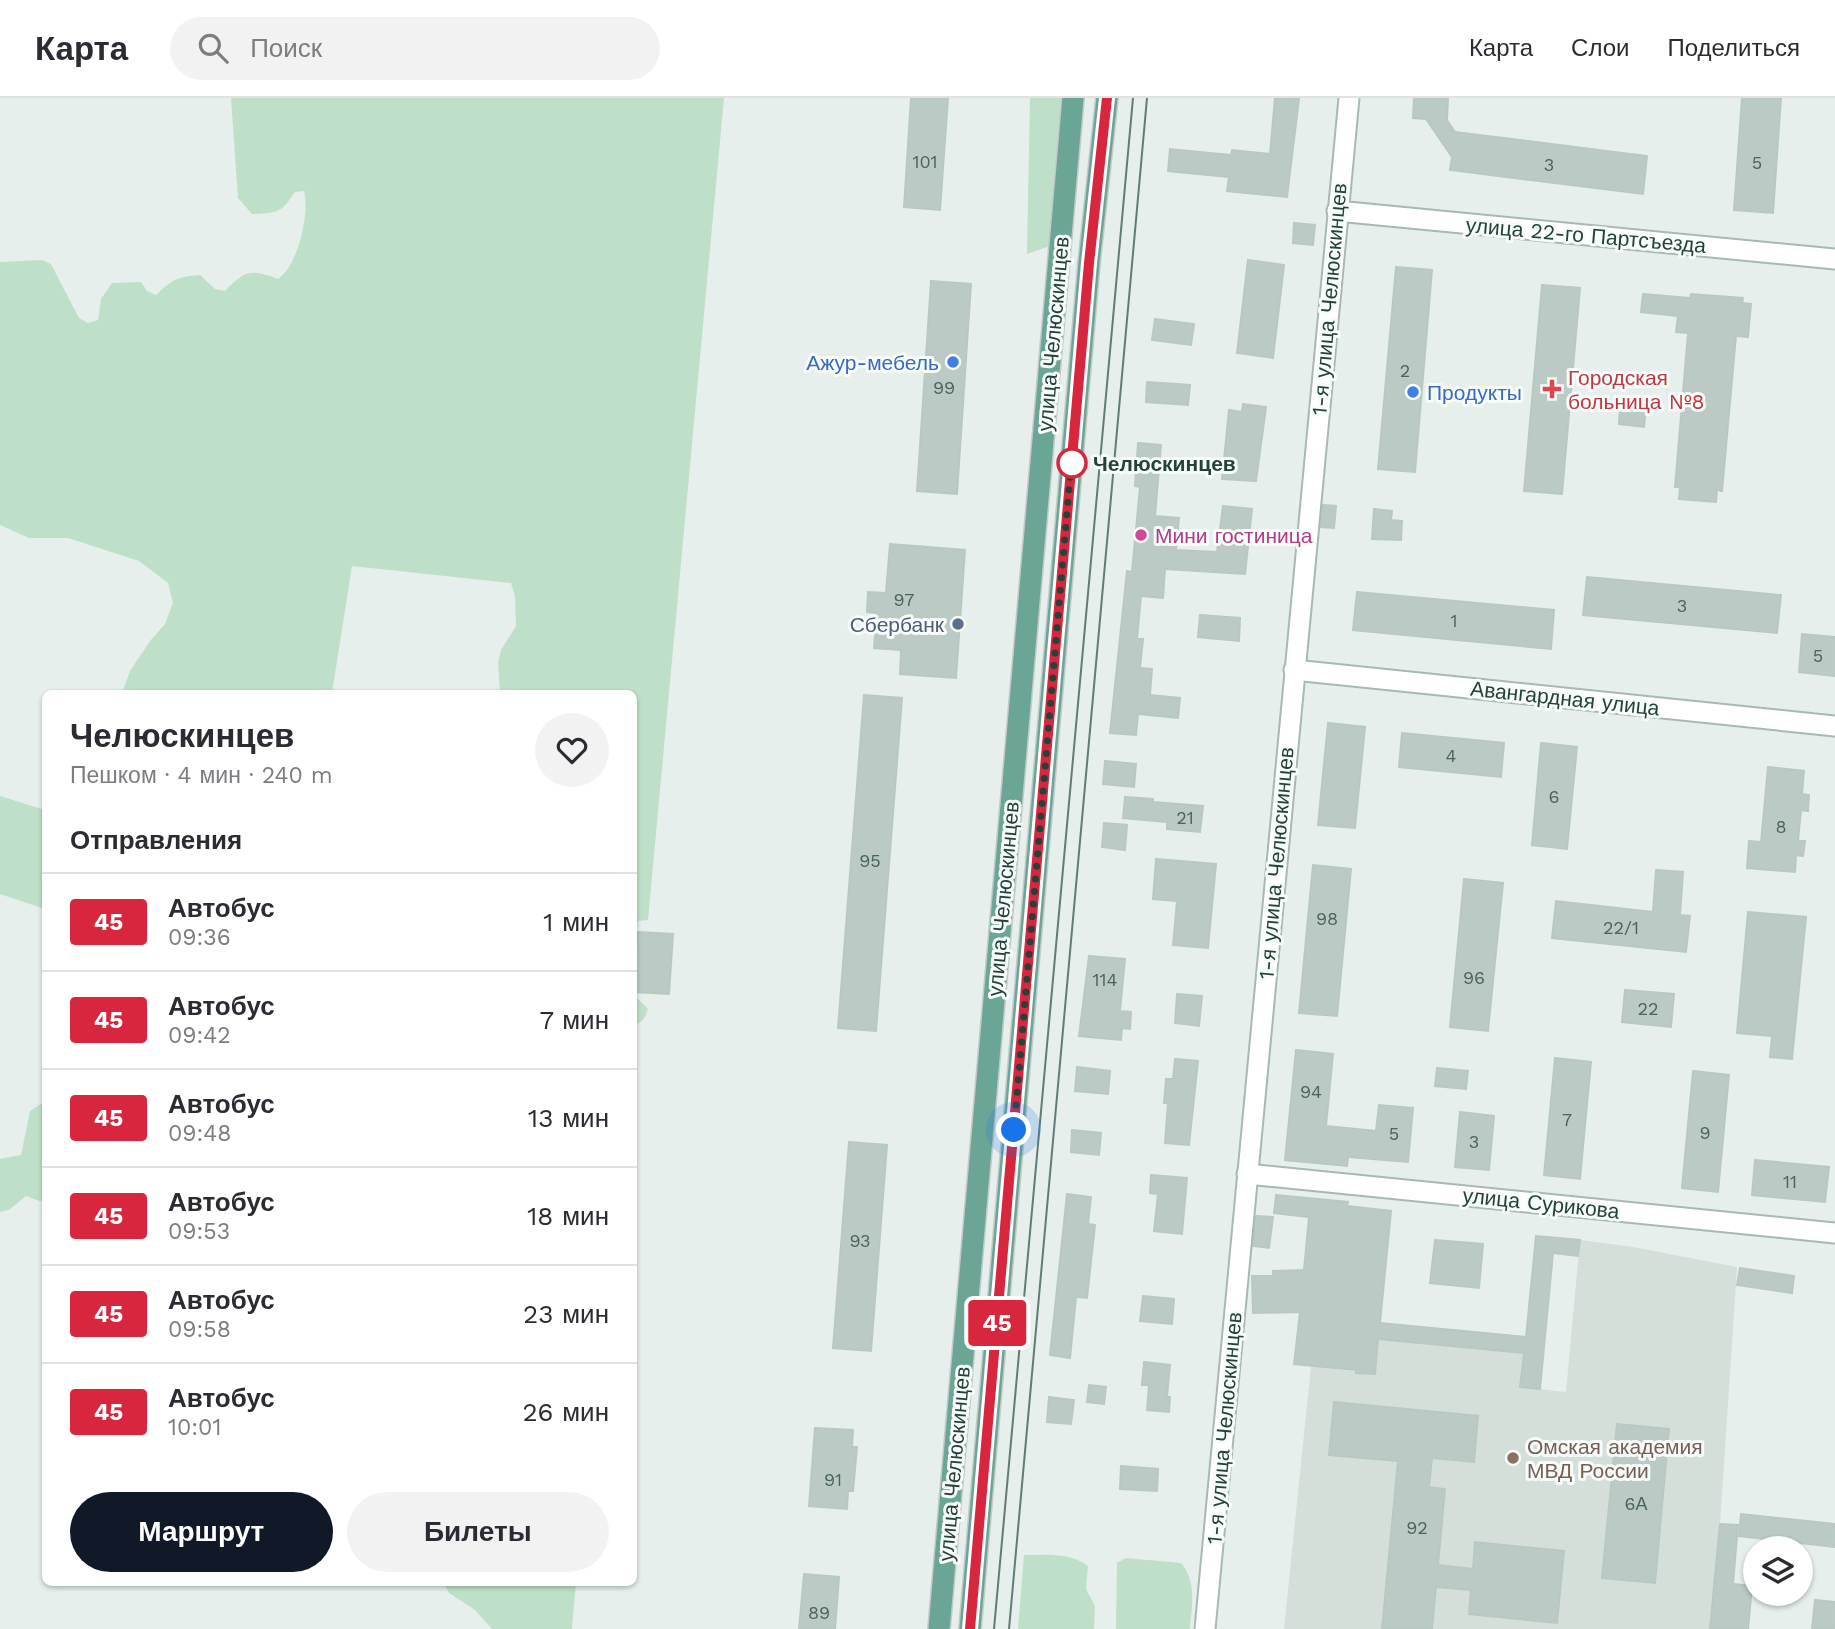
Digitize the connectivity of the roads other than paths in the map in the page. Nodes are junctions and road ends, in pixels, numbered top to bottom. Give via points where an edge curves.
1 (1073, 98) edge
2 (1107, 98) edge
3 (1349, 98) edge
4 (1337, 211) junction
5 (1835, 259) edge
6 (1059, 260) junction
7 (1089, 263) junction
8 (1036, 529) junction
9 (1066, 531) junction
10 (1294, 670) junction
11 (1835, 726) edge
12 (988, 1074) junction
13 (1018, 1076) junction
14 (1247, 1174) junction
15 (1835, 1233) edge
16 (959, 1400) junction
17 (990, 1402) junction
18 (947, 1536) junction
19 (978, 1538) junction
20 (939, 1629) edge
21 (970, 1629) edge
22 (1205, 1629) edge

1 - 6 main road, улица Челюскинцев
2 - 7 main road, улица Челюскинцев
3 - 4 street, 1-я улица Челюскинцев
4 - 5 street, улица 22-го Партсъезда
4 - 10 street, 1-я улица Челюскинцев
6 - 7 main road
6 - 8 main road, улица Челюскинцев
7 - 9 main road, улица Челюскинцев
8 - 9 main road
8 - 12 main road, улица Челюскинцев
9 - 13 main road, улица Челюскинцев
10 - 11 street, Авангардная улица
10 - 14 street, 1-я улица Челюскинцев
12 - 13 main road
12 - 16 main road, улица Челюскинцев
13 - 17 main road, улица Челюскинцев
14 - 15 street, улица Сурикова
14 - 22 street, 1-я улица Челюскинцев
16 - 17 main road
16 - 18 main road, улица Челюскинцев
17 - 19 main road, улица Челюскинцев
18 - 19 main road
18 - 20 main road, улица Челюскинцев
19 - 21 main road, улица Челюскинцев

